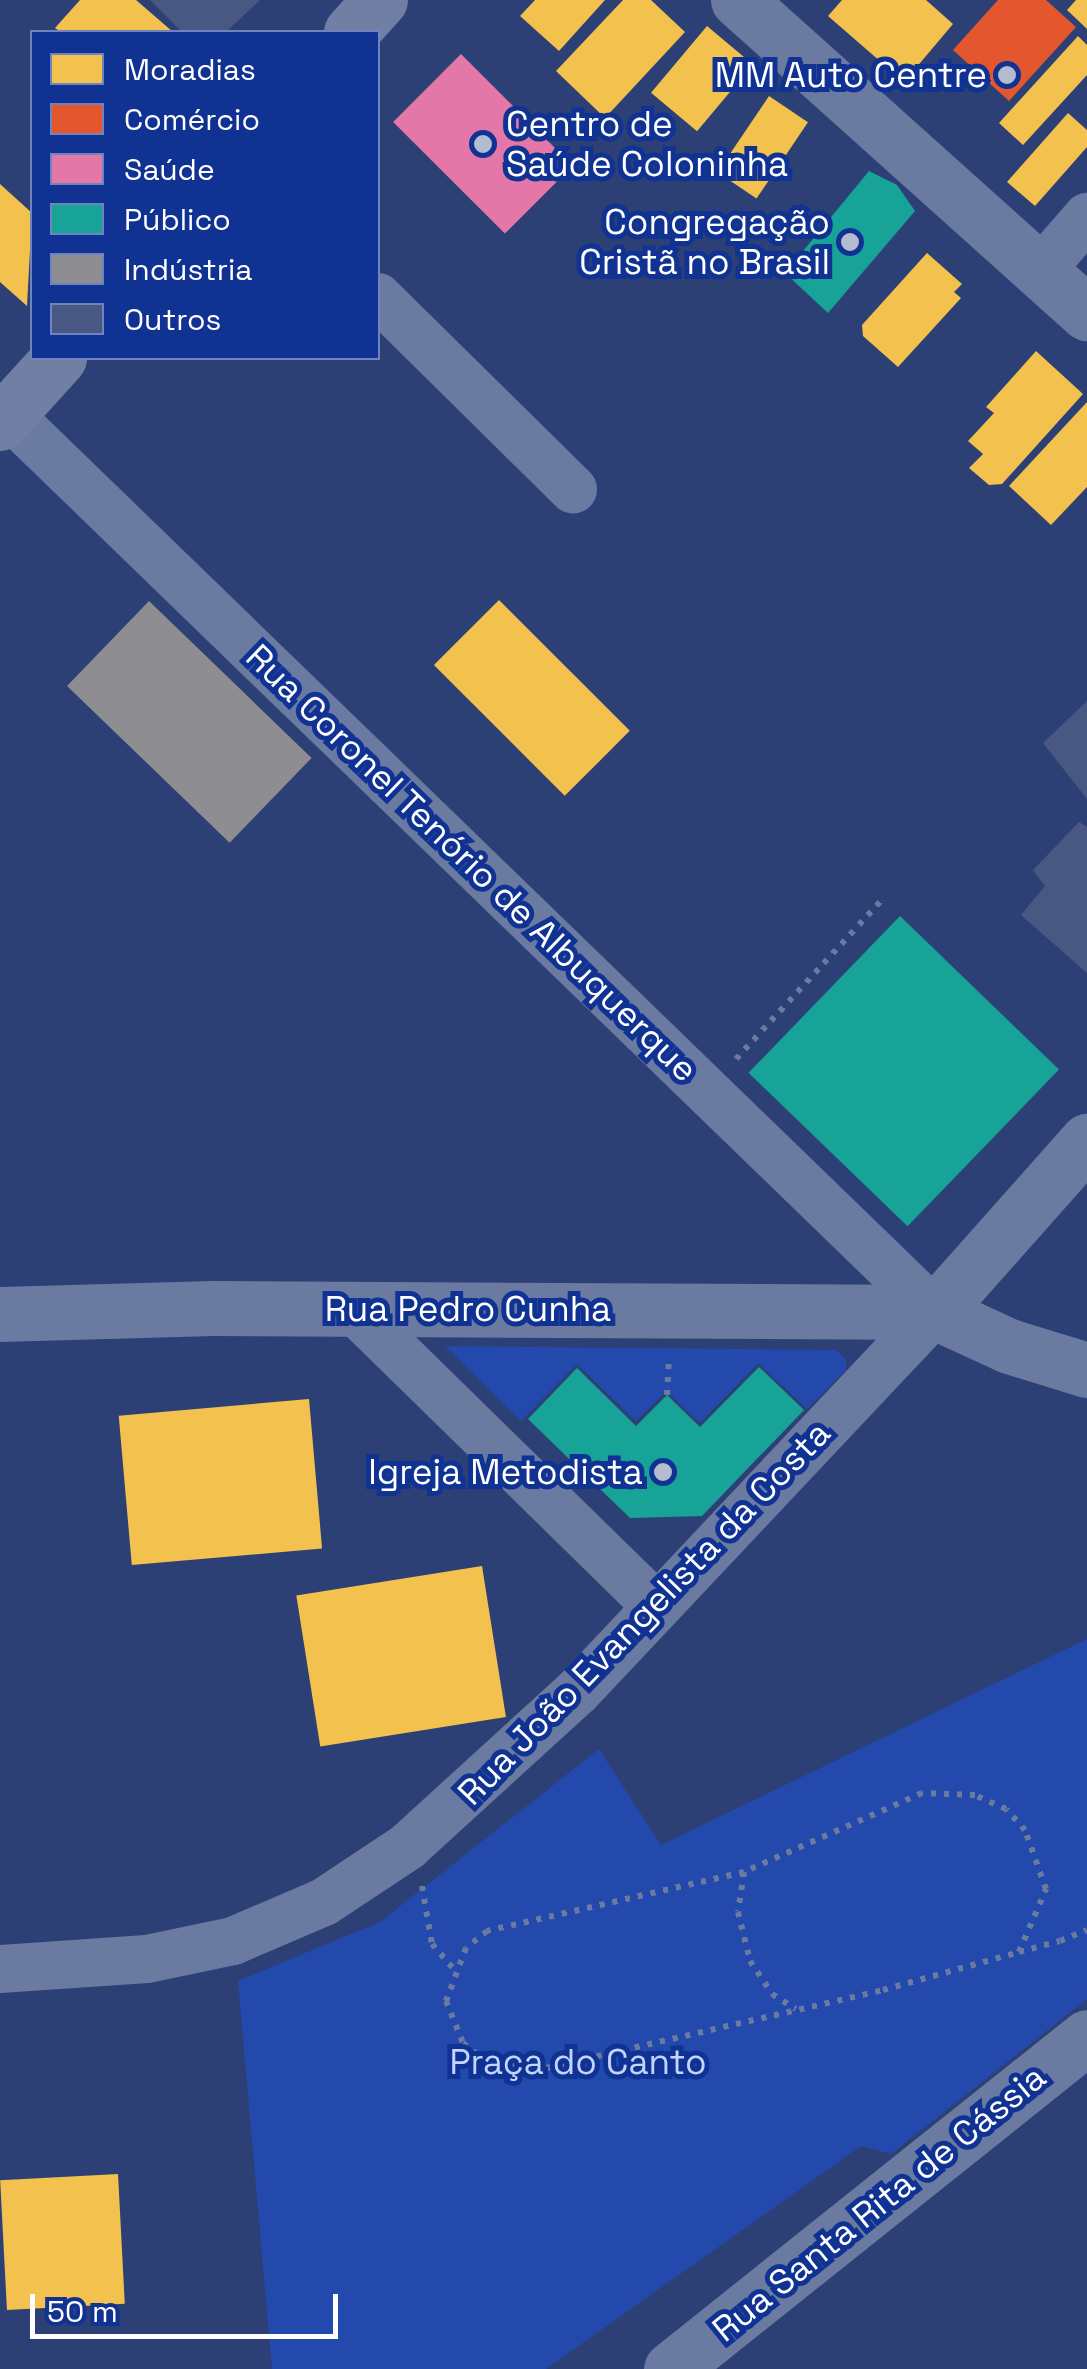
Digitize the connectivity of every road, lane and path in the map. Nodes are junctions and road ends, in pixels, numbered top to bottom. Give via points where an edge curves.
1 (380, 0) edge
2 (738, 0) edge
3 (353, 30) edge
4 (1087, 217) edge
5 (1040, 271) junction
6 (380, 299) edge
7 (1087, 313) edge
8 (57, 360) edge
9 (4, 419) edge
10 (573, 489) dead end
11 (880, 901) dead end
12 (724, 1072) dead end
13 (1087, 1141) edge
14 (352, 1308) junction
15 (935, 1312) junction
16 (0, 1314) edge
17 (669, 1347) dead end
18 (1087, 1370) edge
19 (666, 1395) dead end
20 (657, 1607) junction
21 (744, 1872) junction
22 (420, 1876) dead end
23 (1087, 1930) edge
24 (1019, 1952) junction
25 (0, 1969) edge
26 (454, 1970) junction
27 (797, 2010) junction
28 (1087, 2037) edge
29 (676, 2367) edge

1 - 3 main road
2 - 5 street
4 - 5 street
5 - 7 street
6 - 10 street
8 - 9 main road
9 - 15 street, Rua Coronel Tenório de Albuquerque
11 - 12 path
13 - 15 street, Rua João Evangelista da Costa
14 - 15 street, Rua Pedro Cunha
14 - 16 street, Rua Pedro Cunha
14 - 20 street
15 - 18 street via 1009,1346
15 - 20 street, Rua João Evangelista da Costa
17 - 19 path
20 - 25 street, Rua João Evangelista da Costa via 481,1784 408,1848 324,1902 233,1941 148,1959
21 - 24 path via 922,1793 975,1796 1006,1810 1040,1858 1046,1889
21 - 26 path via 512,1922 466,1948
21 - 27 path via 738,1912 750,1961 764,1986
22 - 26 path via 432,1944
23 - 24 path
24 - 27 path
26 - 27 path via 446,2001 463,2043 485,2061 521,2070
28 - 29 street, Rua Santa Rita de Cássia

